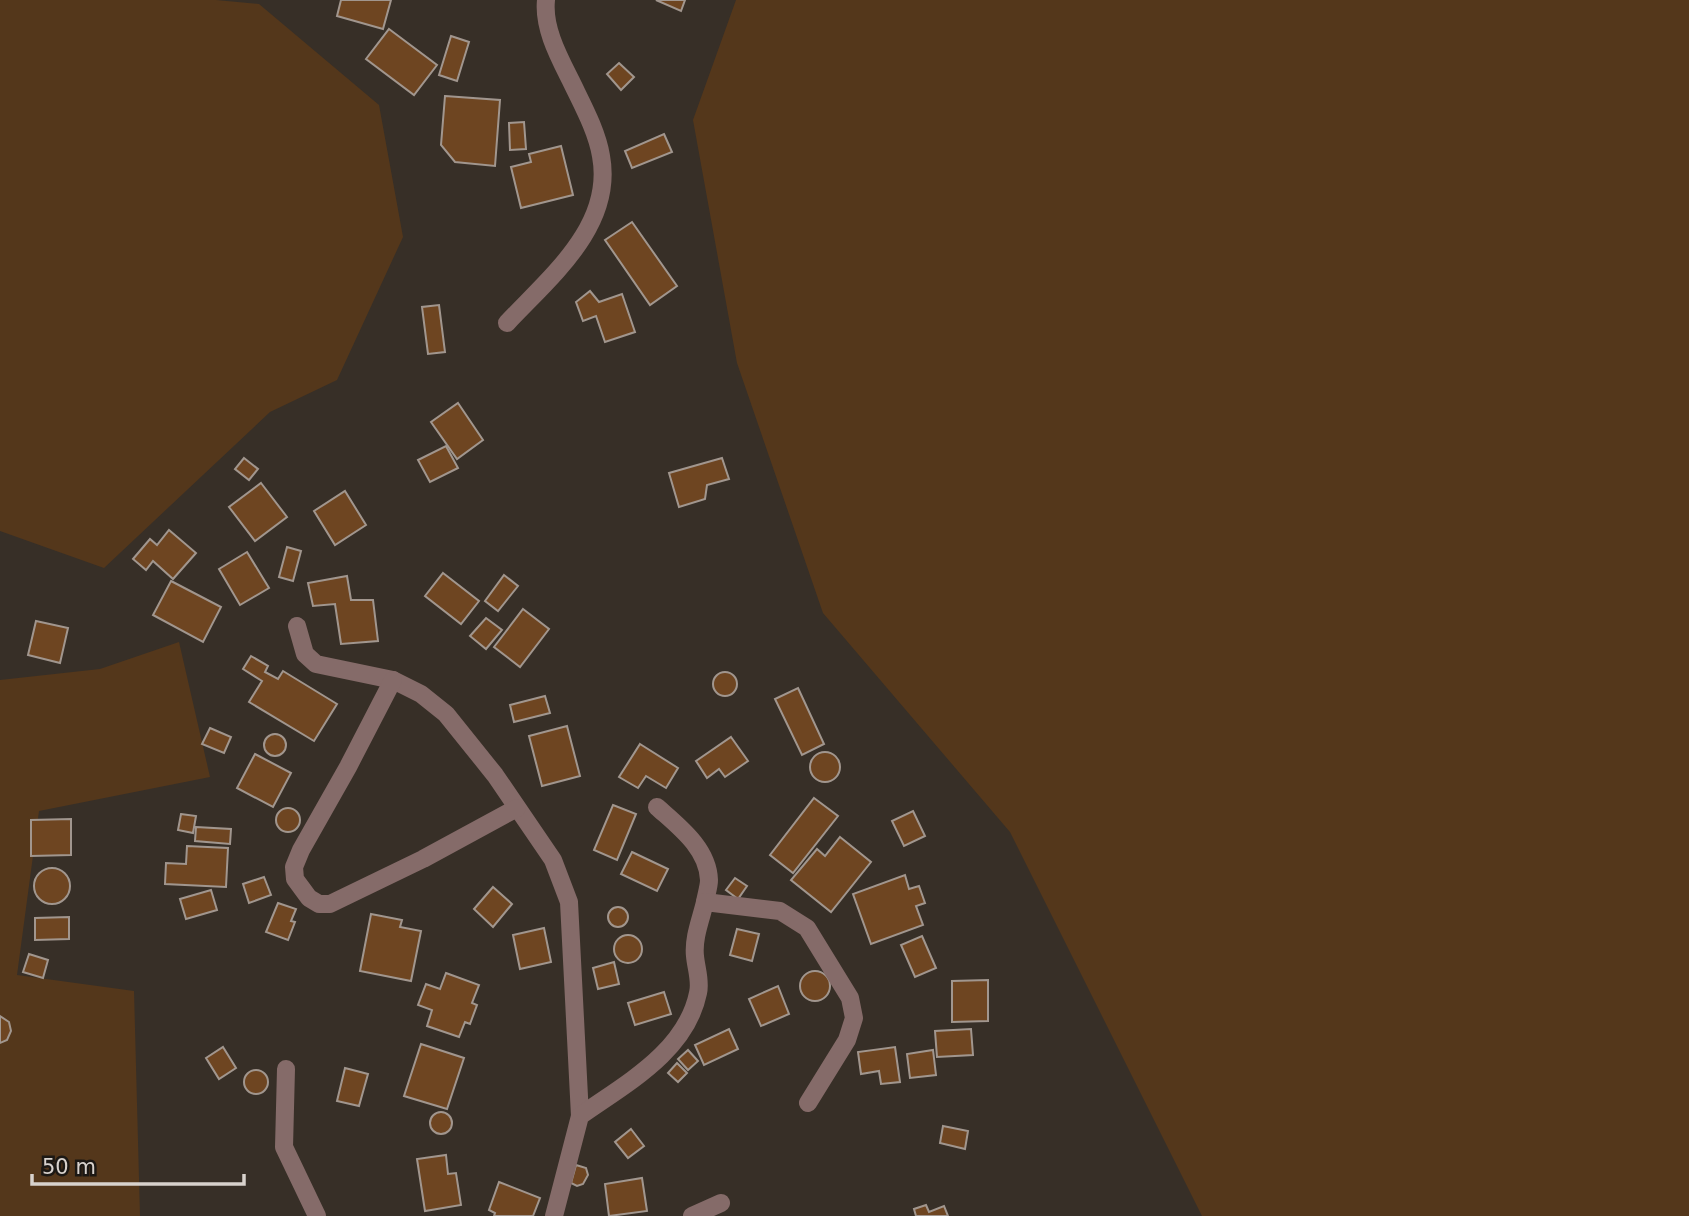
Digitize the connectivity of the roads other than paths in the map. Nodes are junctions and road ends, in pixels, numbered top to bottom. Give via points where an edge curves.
1 (545, 0) edge
2 (508, 323) dead end
3 (297, 626) dead end
4 (393, 680) junction
5 (657, 807) dead end
6 (517, 808) junction
7 (705, 902) junction
8 (286, 1069) dead end
9 (808, 1103) dead end
10 (580, 1116) junction
11 (721, 1203) dead end
12 (317, 1216) edge
13 (554, 1216) edge
14 (692, 1216) edge

1 - 2 street via 551,37 601,155 603,181 600,203 589,227
3 - 4 street via 304,654 316,664
4 - 6 street via 446,714
4 - 6 street via 294,867 295,879 309,898 330,904
5 - 7 street via 690,837 703,860 709,878
6 - 10 street via 553,859 569,902
7 - 9 street via 780,911 798,922 807,928 850,998 854,1018 847,1041
7 - 10 street via 695,943 699,990 684,1029 643,1071
8 - 12 street via 284,1147
10 - 13 street
11 - 14 street

